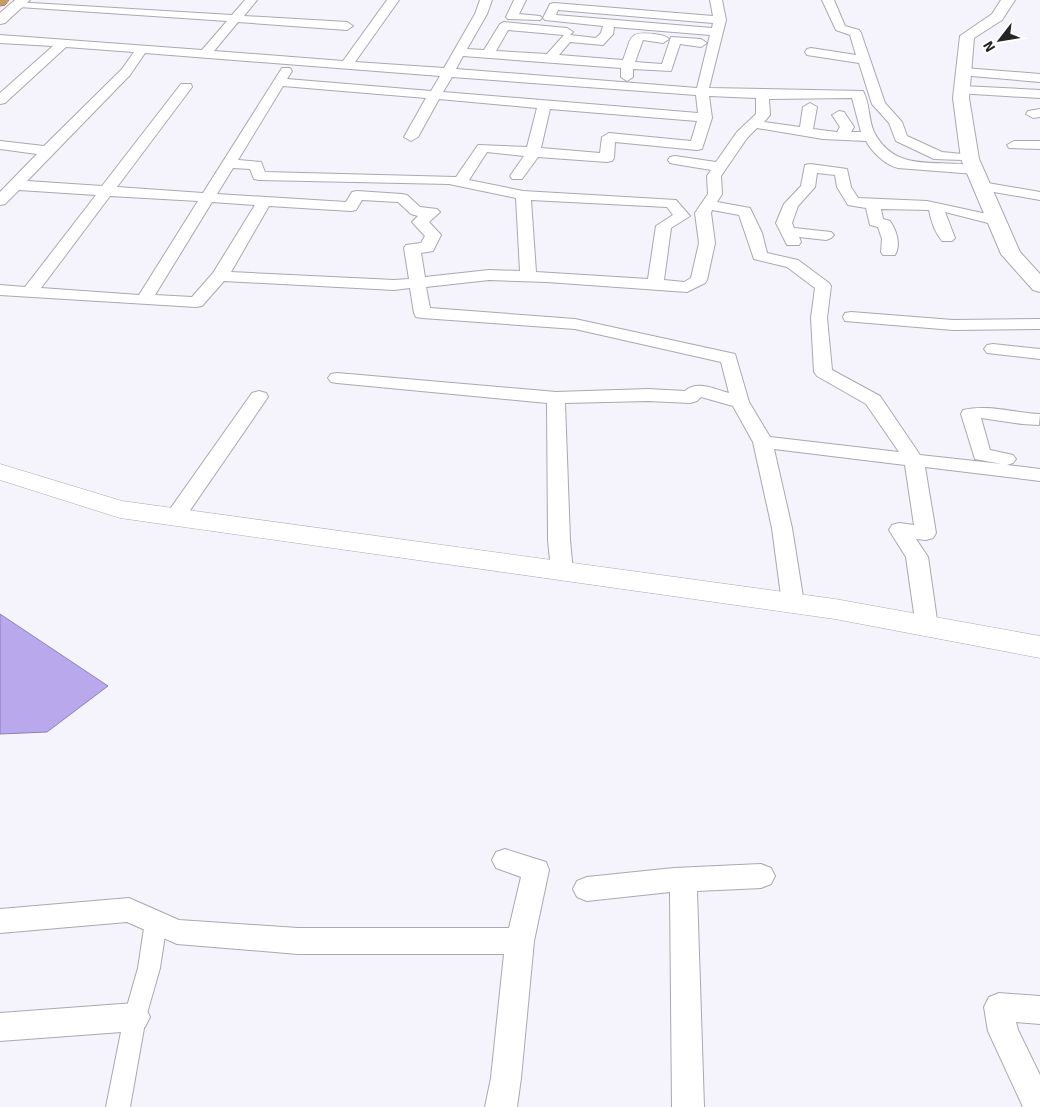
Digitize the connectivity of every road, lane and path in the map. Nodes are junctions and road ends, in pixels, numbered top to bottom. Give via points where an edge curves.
1 (103, 0) edge
2 (178, 0) edge
3 (251, 0) edge
4 (392, 0) edge
5 (486, 0) edge
6 (520, 0) edge
7 (650, 0) edge
8 (716, 0) edge
9 (828, 0) edge
10 (1008, 0) edge
11 (21, 2) edge
12 (94, 10) junction
13 (646, 13) junction
14 (481, 14) junction
15 (164, 15) junction
16 (512, 17) junction
17 (549, 18) junction
18 (0, 20) edge
19 (234, 20) junction
20 (348, 26) dead end
21 (718, 26) junction
22 (608, 29) junction
23 (641, 31) junction
24 (0, 39) edge
25 (675, 40) junction
26 (64, 43) junction
27 (714, 45) junction
28 (142, 49) junction
29 (458, 52) junction
30 (811, 52) dead end
31 (206, 54) junction
32 (488, 54) junction
33 (550, 58) junction
34 (292, 60) junction
35 (864, 60) junction
36 (346, 65) junction
37 (627, 65) junction
38 (446, 72) junction
39 (964, 72) junction
40 (1040, 78) edge
41 (279, 82) junction
42 (627, 86) junction
43 (186, 87) dead end
44 (962, 90) junction
45 (993, 91) junction
46 (702, 92) junction
47 (762, 94) junction
48 (1040, 94) edge
49 (434, 95) junction
50 (0, 100) edge
51 (545, 104) junction
52 (810, 107) dead end
53 (1038, 112) edge
54 (839, 115) dead end
55 (705, 118) junction
56 (754, 124) junction
57 (806, 132) junction
58 (842, 135) junction
59 (411, 137) dead end
60 (870, 137) junction
61 (0, 145) edge
62 (1014, 145) dead end
63 (1040, 145) edge
64 (47, 151) junction
65 (533, 153) junction
66 (674, 160) dead end
67 (229, 164) junction
68 (972, 164) junction
69 (720, 167) junction
70 (517, 176) dead end
71 (460, 182) junction
72 (982, 186) junction
73 (106, 192) junction
74 (6, 193) edge
75 (523, 195) junction
76 (1040, 196) edge
77 (207, 199) junction
78 (264, 202) junction
79 (708, 205) junction
80 (872, 205) junction
81 (936, 207) junction
82 (682, 216) junction
83 (996, 220) junction
84 (705, 226) junction
85 (826, 235) dead end
86 (948, 238) dead end
87 (890, 252) dead end
88 (220, 276) junction
89 (528, 276) junction
90 (417, 283) junction
91 (655, 285) junction
92 (1040, 286) edge
93 (0, 290) edge
94 (29, 292) junction
95 (144, 300) junction
96 (851, 317) dead end
97 (1040, 324) edge
98 (993, 349) dead end
99 (1040, 354) edge
100 (337, 378) dead end
101 (259, 397) dead end
102 (556, 398) junction
103 (740, 402) junction
104 (1039, 419) edge
105 (763, 442) junction
106 (914, 460) junction
107 (0, 472) edge
108 (1012, 472) junction
109 (1040, 475) edge
110 (175, 517) junction
111 (562, 571) junction
112 (794, 603) junction
113 (927, 627) junction
114 (1040, 647) edge
115 (505, 860) dead end
116 (761, 876) dead end
117 (683, 880) junction
118 (587, 889) dead end
119 (0, 921) edge
120 (156, 922) junction
121 (520, 941) junction
122 (1040, 1010) edge
123 (135, 1017) junction
124 (0, 1027) edge
125 (118, 1107) edge
126 (501, 1107) edge
127 (688, 1107) edge
128 (1039, 1107) edge

1 - 12 street
2 - 15 street
3 - 19 street
4 - 36 street
5 - 14 street
6 - 16 street
7 - 13 street
8 - 21 street
9 - 35 street via 840,28 855,33
10 - 39 street via 997,18 967,36
11 - 12 street
11 - 18 street
12 - 15 street
13 - 17 street via 554,6
13 - 21 street via 683,12
13 - 23 street
14 - 16 street
14 - 29 street
15 - 19 street
16 - 17 street
17 - 22 street
19 - 20 street
19 - 31 street
21 - 23 street
21 - 27 street
22 - 23 street
22 - 32 street via 504,26
22 - 33 street via 599,42 567,38
23 - 25 street
23 - 37 street
24 - 26 street
25 - 27 street
25 - 37 street via 667,68
26 - 28 street
26 - 50 street
27 - 46 street
28 - 31 street
28 - 64 street via 126,72
29 - 32 street
29 - 38 street
30 - 35 street
31 - 34 street
32 - 33 street
33 - 37 street
34 - 36 street
34 - 41 street
35 - 68 street via 879,104 895,122 901,138 939,156
36 - 38 street
37 - 42 street
38 - 42 street
38 - 49 street
39 - 40 street
39 - 44 street
41 - 49 street
41 - 67 street
42 - 46 street
43 - 73 street
44 - 45 street
44 - 68 street
45 - 48 street
45 - 53 street via 1010,104
46 - 47 street
46 - 55 street
47 - 56 street via 763,115
47 - 60 street via 858,94
49 - 51 street
49 - 59 street
51 - 55 street
51 - 65 street
52 - 57 street
54 - 58 street via 847,127
55 - 65 street via 697,146 609,137 607,158
56 - 57 street
56 - 69 street
57 - 58 street
58 - 60 street
60 - 68 street via 877,148 898,164
61 - 64 street
62 - 63 street
64 - 74 street
65 - 70 street
65 - 71 street via 483,148
66 - 69 street
67 - 71 street via 256,165 259,176
67 - 77 street
68 - 72 street
69 - 79 street via 714,176 715,194
71 - 75 street
72 - 76 street
72 - 83 street
73 - 74 street
73 - 77 street
73 - 94 street
75 - 82 street via 671,203
75 - 89 street
77 - 78 street
77 - 95 street
78 - 88 street
78 - 90 street via 351,207 357,195 402,198 416,211 432,212 420,222 434,235 426,248 412,248
79 - 84 street via 704,213
79 - 106 street via 745,211 760,256 792,263 823,286 819,318 823,372 873,400
80 - 81 street
80 - 85 street via 853,202 844,187 842,172 810,168 808,187 791,204 784,223 791,237
80 - 87 street via 876,213 875,222 885,224
81 - 83 street
81 - 86 street via 939,222
82 - 84 street
82 - 91 street via 664,226
83 - 92 street via 1011,254
84 - 91 street via 707,243 699,280 686,287
88 - 90 street via 394,285
88 - 95 street via 196,302
89 - 90 street via 489,275
89 - 91 street
90 - 103 street via 422,313 575,324 729,358
93 - 94 street
94 - 95 street
96 - 97 street via 896,314 952,325
98 - 99 street
100 - 102 street
101 - 110 street
102 - 103 street via 690,397 697,390
102 - 111 street
103 - 105 street
104 - 108 street via 982,411 970,414 982,455 1008,459
105 - 106 street
105 - 112 street
106 - 108 street
106 - 113 street via 926,533 899,530 917,557
107 - 110 main road via 120,509
108 - 109 street
110 - 111 main road
111 - 112 main road
112 - 113 main road
113 - 114 main road
115 - 121 street via 536,870
116 - 117 street
117 - 118 street
117 - 127 street
119 - 120 street via 129,910
120 - 121 street via 177,932 298,941
120 - 123 street
121 - 126 street
122 - 128 street via 999,1007 1003,1030
123 - 124 street
123 - 125 street

